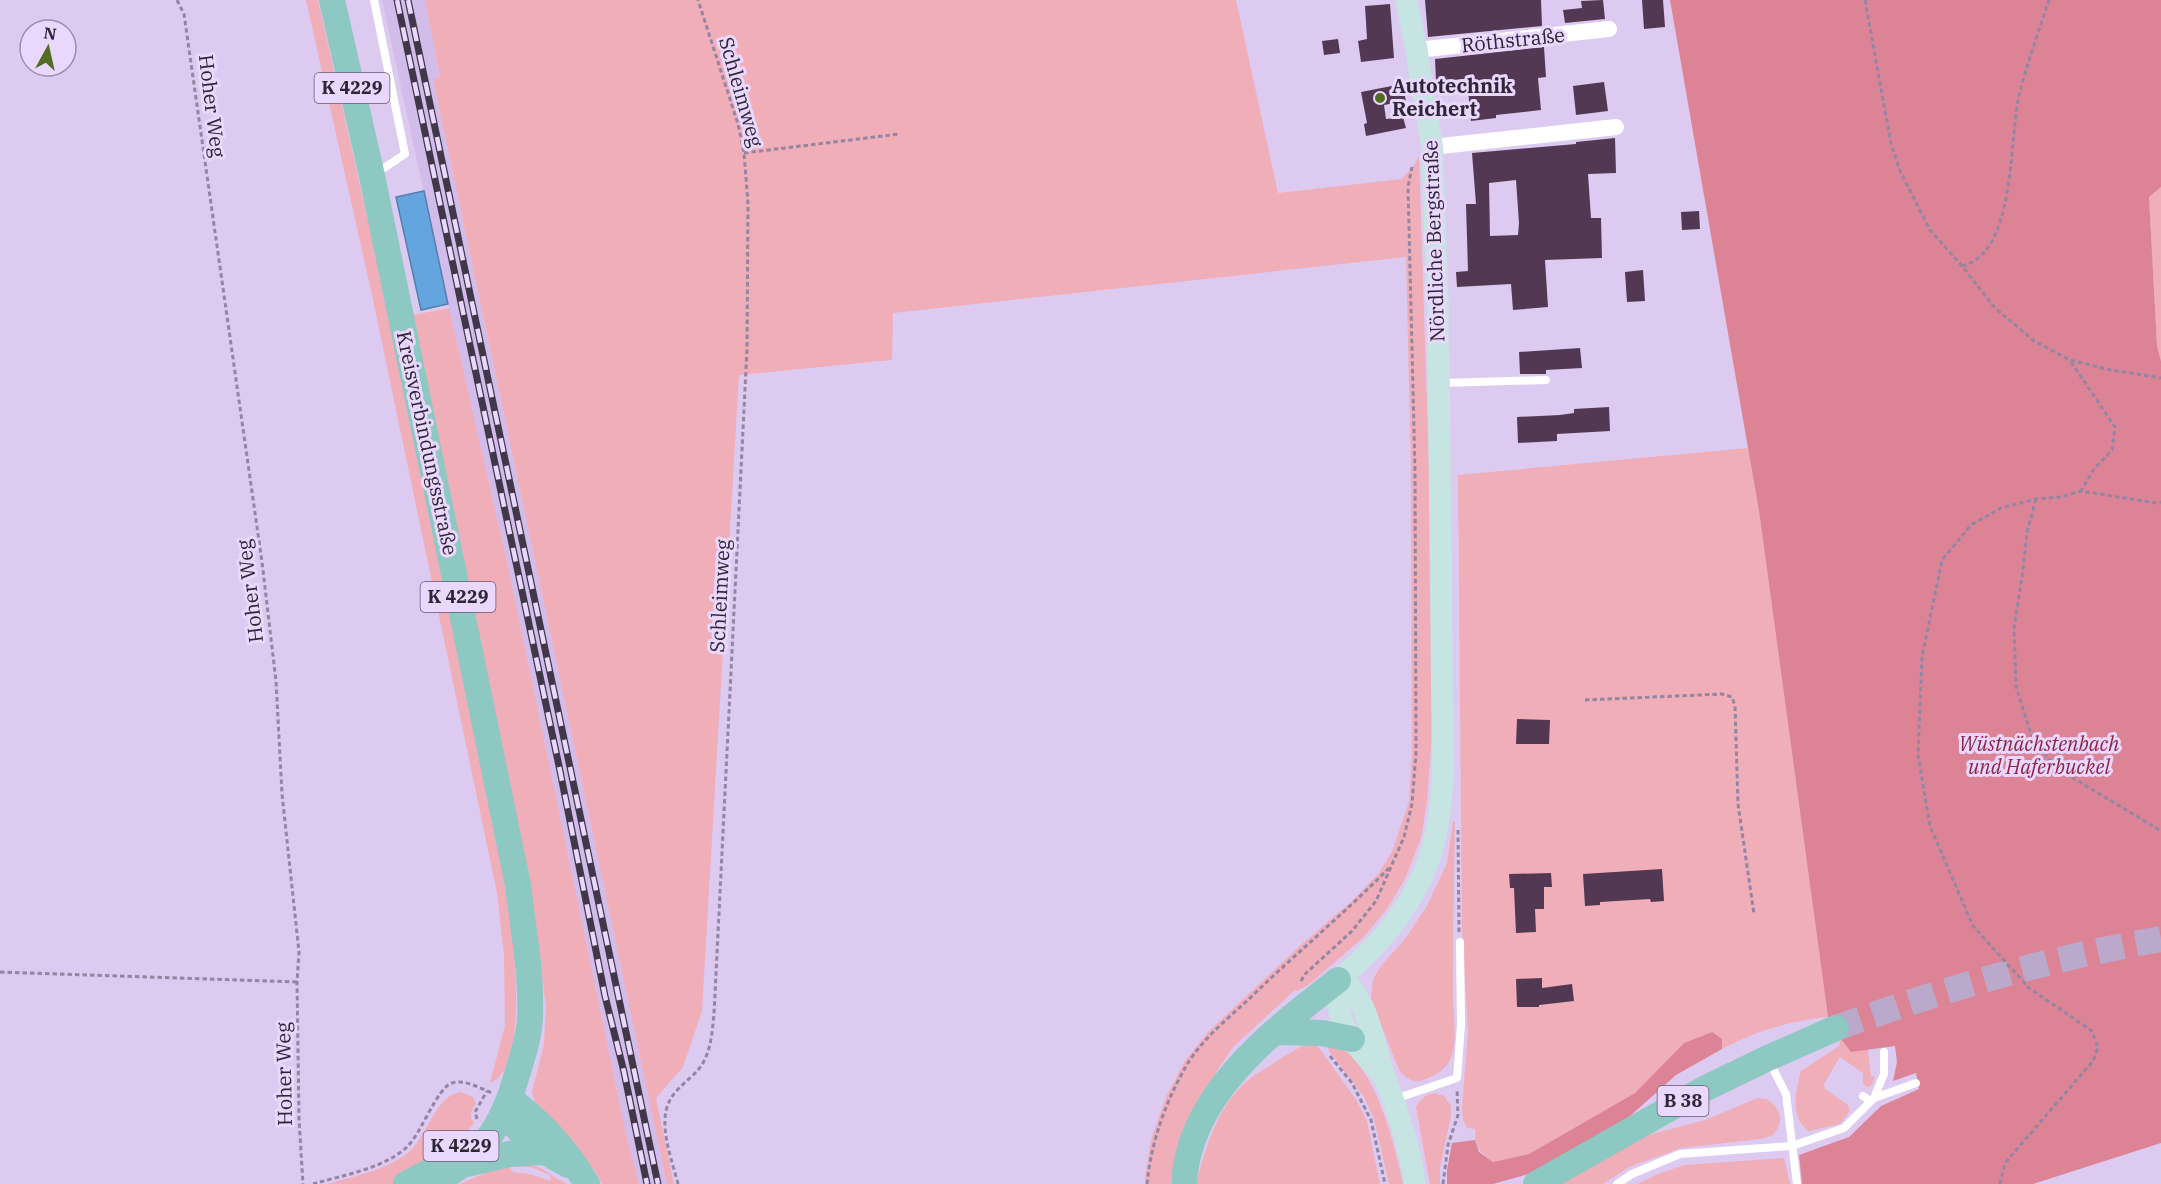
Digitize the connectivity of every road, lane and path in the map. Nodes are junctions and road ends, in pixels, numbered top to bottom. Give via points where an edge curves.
1 (177, 0) edge
2 (332, 0) edge
3 (374, 0) edge
4 (698, 0) edge
5 (1406, 0) edge
6 (1865, 0) edge
7 (2049, 0) edge
8 (1609, 29) dead end
9 (1417, 50) junction
10 (1616, 127) dead end
11 (899, 134) dead end
12 (1432, 149) junction
13 (744, 153) junction
14 (372, 176) junction
15 (1962, 266) junction
16 (2070, 360) junction
17 (2161, 378) edge
18 (1546, 380) dead end
19 (1438, 383) junction
20 (2081, 491) junction
21 (2036, 499) junction
22 (2161, 501) edge
23 (1585, 700) dead end
24 (1457, 824) dead end
25 (2161, 831) edge
26 (1754, 914) dead end
27 (1460, 942) joint
28 (0, 972) edge
29 (1341, 978) junction
30 (297, 982) junction
31 (1836, 1028) tunnel mouth
32 (1274, 1032) junction
33 (1352, 1039) junction
34 (1884, 1052) dead end
35 (1768, 1058) junction
36 (1385, 1078) junction
37 (1457, 1078) junction
38 (1916, 1083) dead end
39 (1869, 1098) junction
40 (510, 1099) junction
41 (1394, 1099) junction
42 (1792, 1146) junction
43 (544, 1152) junction
44 (462, 1165) junction
45 (583, 1177) edge
46 (303, 1184) edge
47 (313, 1184) edge
48 (406, 1184) edge
49 (435, 1184) edge
50 (678, 1184) edge
51 (1147, 1184) edge
52 (1184, 1184) edge
53 (1415, 1184) edge
54 (1443, 1184) edge
55 (1536, 1184) edge
56 (1617, 1184) edge
57 (1797, 1184) edge
58 (2000, 1184) edge

1 - 30 path, Hoher Weg via 184,14 263,573 299,952
2 - 14 main road, Kreisverbindungsstraße / K 4229
3 - 14 lane via 405,154
4 - 13 path, Schleimweg
5 - 9 main road, Nördliche Bergstraße
6 - 15 path via 1890,144 1930,230
7 - 15 path via 2019,94 2007,201 1996,233 1984,251 1974,263
8 - 9 street, Röthstraße
9 - 12 main road, Nördliche Bergstraße
10 - 12 street
11 - 13 path
12 - 19 main road, Nördliche Bergstraße
12 - 51 path via 1414,153 1408,186 1416,753 1412,804 1404,837 1391,866 1211,1035 1189,1062 1156,1133
13 - 50 path, Schleimweg via 748,203 747,349 714,1014 710,1044 700,1068 669,1100 665,1117
14 - 40 main road, Kreisverbindungsstraße / K 4229 via 518,885 529,968 530,1020
15 - 16 path via 1995,308 2034,341
16 - 17 path
16 - 20 path via 2115,427 2112,450
18 - 19 lane
19 - 29 main road, Nördliche Bergstraße via 1443,774 1437,828 1427,867 1412,900 1391,930
20 - 21 path
20 - 22 path
21 - 25 path via 2026,532 2014,628 2016,687 2031,734 2055,767
21 - 58 path via 2001,508 1971,525 1942,560 1922,657 1918,755 1930,826 1973,926 2029,988 2092,1031 2098,1047 2093,1061 2005,1162
23 - 26 path via 1722,694 1731,697 1735,706 1738,804
24 - 27 path
27 - 37 lane
28 - 30 path
29 - 32 main road
29 - 33 main road via 1339,1013
29 - 36 main road via 1362,1005
30 - 46 path, Hoher Weg
31 - 35 main road, B 38
32 - 33 main road via 1322,1033
32 - 52 main road via 1214,1098 1193,1138
33 - 36 main road
34 - 39 lane via 1884,1074
35 - 42 lane via 1786,1094
35 - 55 main road, B 38 via 1704,1089
36 - 41 main road
37 - 41 lane
37 - 54 path via 1458,1115 1448,1145
38 - 39 lane
39 - 42 lane via 1844,1128
40 - 43 main road via 512,1120
40 - 44 main road, K 4229 via 493,1132
40 - 45 main road via 549,1132
40 - 47 path via 467,1083 452,1083 440,1091 406,1148 380,1164
40 - 48 main road, K 4229 via 445,1161
41 - 53 main road
42 - 56 lane via 1680,1154
42 - 57 lane
43 - 44 main road via 510,1154
43 - 45 main road
44 - 49 main road, K 4229

